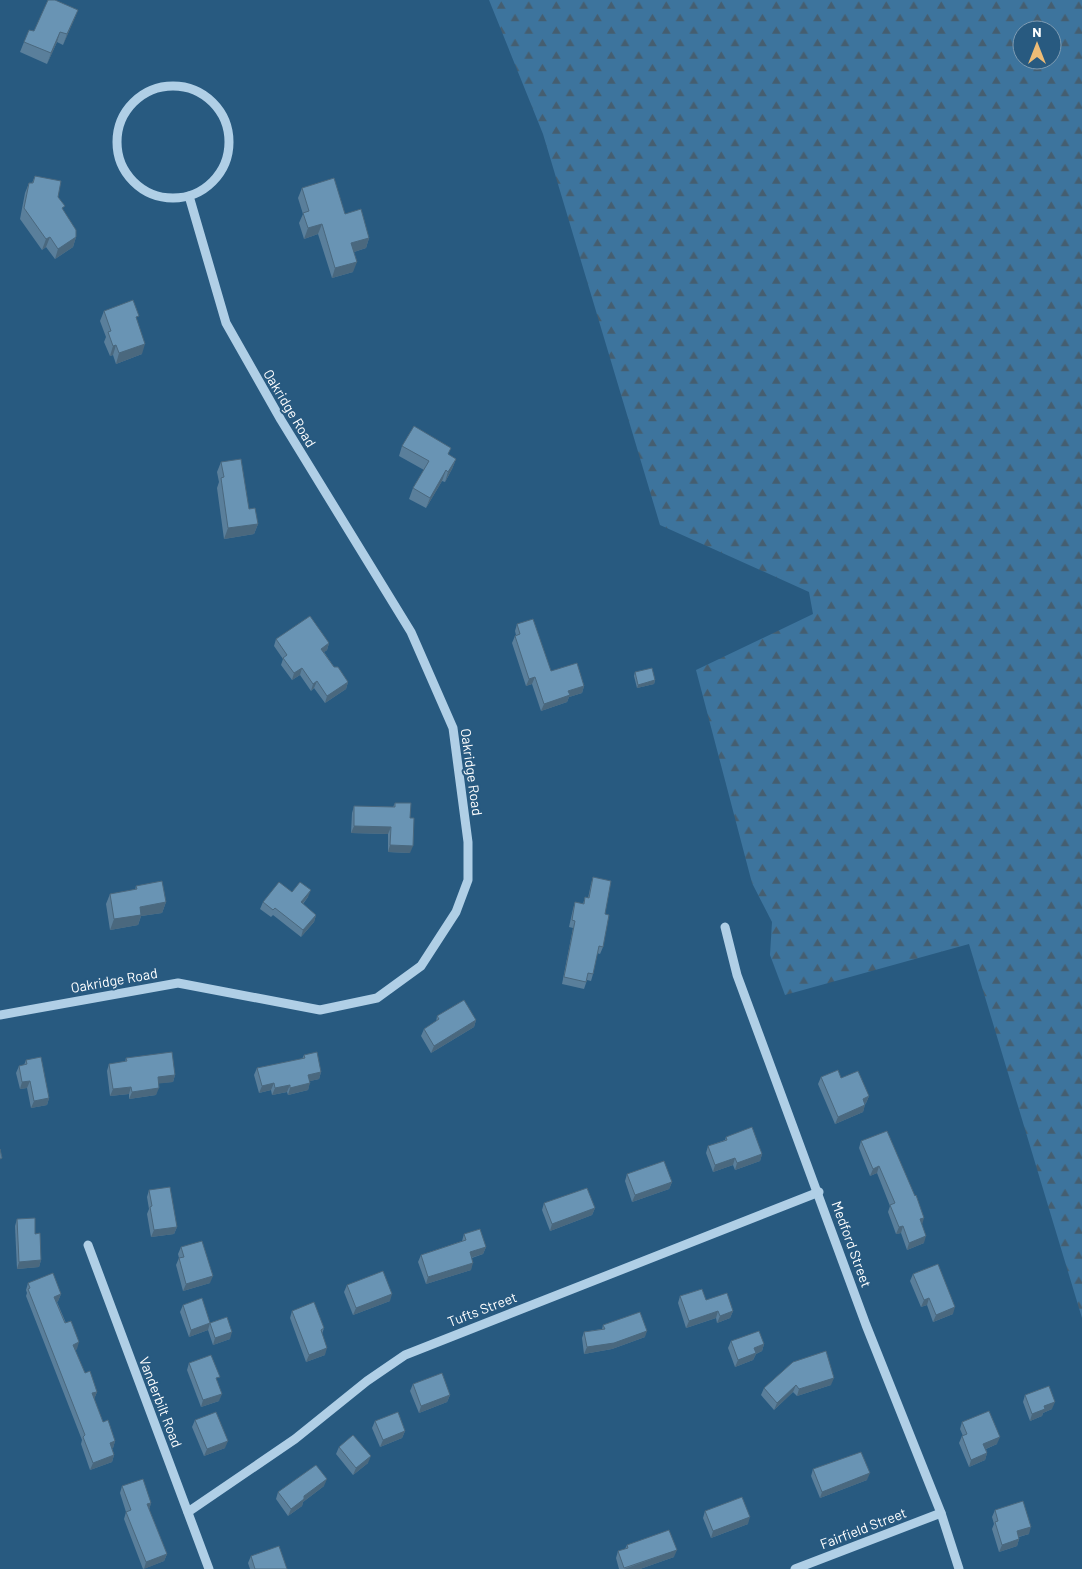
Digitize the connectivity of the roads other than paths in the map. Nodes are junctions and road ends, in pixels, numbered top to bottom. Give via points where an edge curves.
1 (189, 196) junction
2 (725, 927) dead end
3 (0, 1015) edge
4 (819, 1192) junction
5 (88, 1245) dead end
6 (188, 1512) junction
7 (941, 1513) junction
8 (209, 1569) edge
9 (795, 1569) edge
10 (959, 1569) edge

1 - 1 street via 207,187 224,168 230,143 226,124 217,107 202,94 179,87 158,88 138,98 125,113 117,137 119,156 127,174 146,191 170,198
1 - 3 street, Oakridge Road via 226,323 280,420 411,632 453,728 468,842 468,880 456,912 421,966 377,998 320,1010 178,983
2 - 4 street, Medford Street via 737,975
4 - 6 street, Tufts Street via 405,1355 295,1439
4 - 7 street, Medford Street via 866,1324
5 - 6 street, Vanderbilt Road
6 - 8 street, Vanderbilt Road
7 - 9 street, Fairfield Street
7 - 10 street, Medford Street

